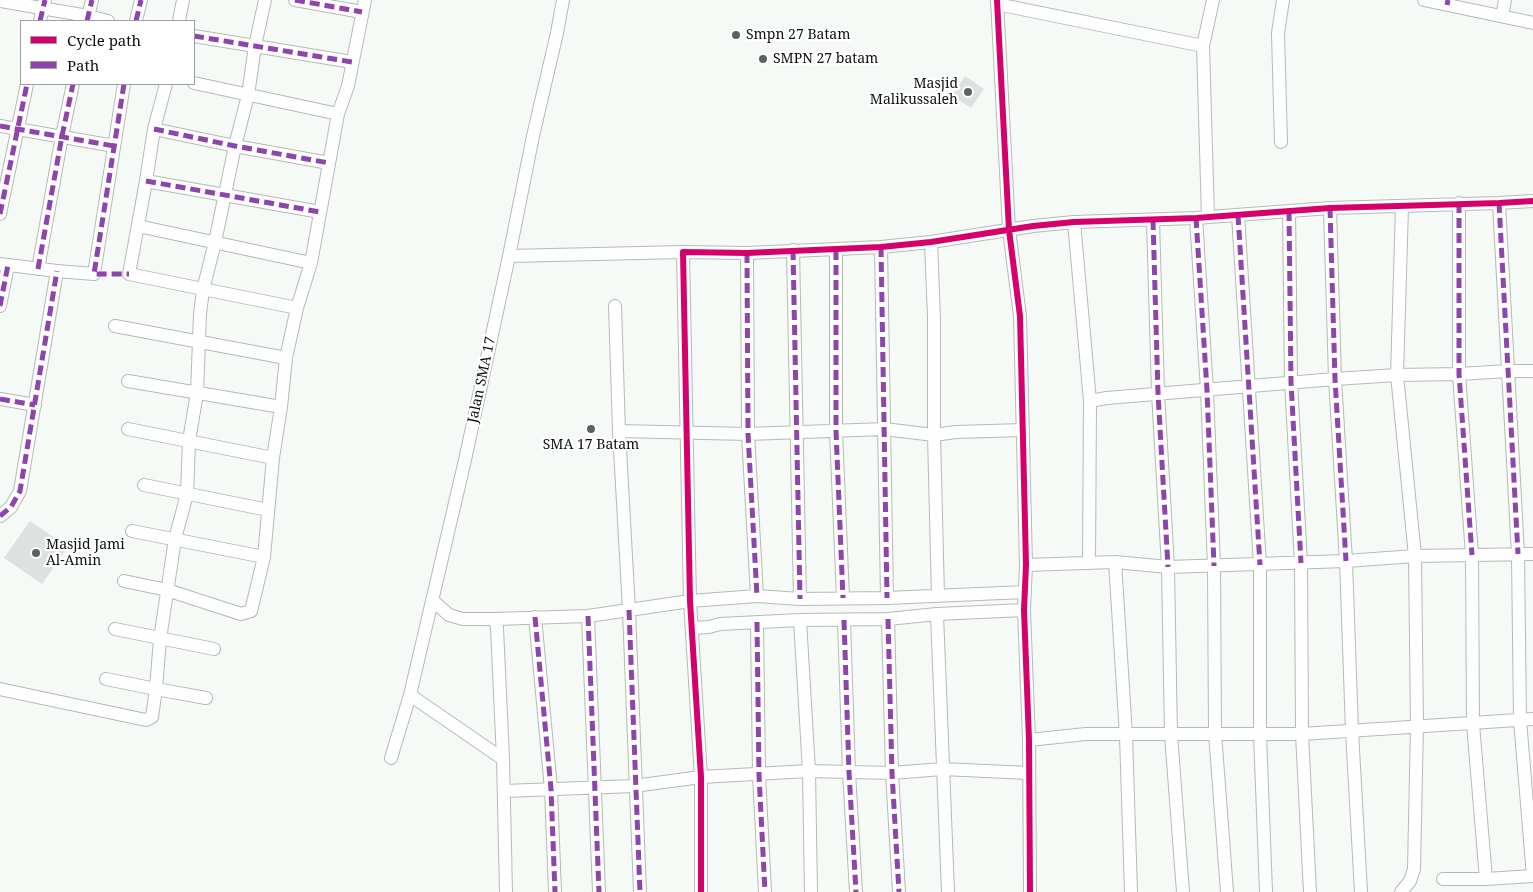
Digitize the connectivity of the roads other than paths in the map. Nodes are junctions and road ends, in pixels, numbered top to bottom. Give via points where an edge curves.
1 (92, 0) edge
2 (141, 0) edge
3 (184, 0) edge
4 (265, 0) edge
5 (295, 0) edge
6 (563, 0) edge
7 (1213, 0) edge
8 (1283, 0) edge
9 (1424, 0) edge
10 (1505, 0) edge
11 (0, 1) edge
12 (997, 2) edge
13 (1448, 3) edge
14 (364, 6) edge
15 (43, 10) edge
16 (1502, 16) junction
17 (87, 19) edge
18 (136, 20) edge
19 (179, 20) edge
20 (1533, 23) edge
21 (195, 36) edge
22 (255, 46) junction
23 (1203, 46) junction
24 (352, 62) junction
25 (195, 83) edge
26 (27, 85) edge
27 (73, 85) edge
28 (124, 85) edge
29 (166, 85) edge
30 (248, 95) junction
31 (338, 114) junction
32 (0, 126) edge
33 (17, 129) junction
34 (154, 129) junction
35 (62, 136) junction
36 (1281, 142) dead end
37 (114, 146) junction
38 (235, 146) junction
39 (329, 163) junction
40 (146, 181) junction
41 (225, 196) junction
42 (1533, 201) edge
43 (1459, 203) junction
44 (1499, 203) junction
45 (1402, 207) junction
46 (1330, 208) junction
47 (1289, 211) junction
48 (320, 212) junction
49 (0, 214) edge
50 (1238, 215) junction
51 (1202, 218) junction
52 (1153, 220) junction
53 (1074, 222) junction
54 (138, 226) junction
55 (1009, 230) junction
56 (215, 242) junction
57 (931, 242) junction
58 (881, 247) junction
59 (793, 250) junction
60 (836, 250) junction
61 (683, 252) junction
62 (747, 253) junction
63 (509, 256) junction
64 (311, 263) junction
65 (4, 264) edge
66 (38, 269) junction
67 (57, 271) junction
68 (202, 290) junction
69 (0, 306) edge
70 (615, 306) dead end
71 (297, 308) junction
72 (115, 326) dead end
73 (200, 342) junction
74 (286, 358) junction
75 (1508, 371) junction
76 (1533, 371) edge
77 (1459, 374) junction
78 (1397, 376) junction
79 (1335, 379) junction
80 (128, 381) dead end
81 (1291, 382) junction
82 (1250, 386) junction
83 (1207, 390) junction
84 (196, 393) junction
85 (1158, 393) junction
86 (0, 399) edge
87 (1090, 401) junction
88 (35, 405) junction
89 (281, 407) junction
90 (128, 429) dead end
91 (884, 429) junction
92 (1023, 430) junction
93 (619, 431) junction
94 (836, 431) junction
95 (798, 432) junction
96 (686, 433) junction
97 (748, 434) junction
98 (934, 435) junction
99 (189, 441) junction
100 (273, 458) junction
101 (144, 485) dead end
102 (187, 494) junction
103 (268, 510) junction
104 (0, 516) edge
105 (132, 531) dead end
106 (175, 539) junction
107 (1518, 554) junction
108 (1533, 554) edge
109 (1472, 555) junction
110 (1415, 556) junction
111 (264, 557) junction
112 (1346, 561) junction
113 (1089, 562) junction
114 (1115, 562) junction
115 (1301, 562) junction
116 (1260, 565) junction
117 (1026, 566) junction
118 (1214, 566) junction
119 (1168, 567) junction
120 (124, 581) dead end
121 (167, 590) junction
122 (1025, 592) junction
123 (757, 596) junction
124 (938, 596) junction
125 (843, 598) junction
126 (887, 598) junction
127 (800, 599) junction
128 (432, 600) junction
129 (690, 600) junction
130 (629, 610) junction
131 (1024, 610) junction
132 (937, 614) junction
133 (588, 616) junction
134 (535, 617) junction
135 (495, 619) junction
136 (888, 619) junction
137 (800, 620) junction
138 (844, 620) junction
139 (758, 622) junction
140 (692, 628) junction
141 (115, 629) dead end
142 (160, 639) junction
143 (214, 649) dead end
144 (106, 679) dead end
145 (0, 689) edge
146 (156, 689) junction
147 (410, 695) junction
148 (206, 698) dead end
149 (1527, 720) edge
150 (1473, 724) junction
151 (1417, 726) junction
152 (1352, 731) junction
153 (1215, 733) junction
154 (1126, 734) junction
155 (1260, 734) junction
156 (1302, 734) junction
157 (1171, 735) junction
158 (1029, 740) junction
159 (391, 758) dead end
160 (503, 759) junction
161 (942, 769) junction
162 (809, 771) junction
163 (849, 772) junction
164 (892, 773) junction
165 (1029, 773) junction
166 (759, 775) junction
167 (701, 777) junction
168 (595, 786) junction
169 (634, 786) junction
170 (551, 789) junction
171 (504, 791) junction
172 (1533, 876) edge
173 (1443, 879) dead end
174 (1486, 879) junction
175 (506, 892) edge
176 (555, 892) edge
177 (600, 892) edge
178 (640, 892) edge
179 (701, 892) edge
180 (764, 892) edge
181 (811, 892) edge
182 (856, 892) edge
183 (899, 892) edge
184 (948, 892) edge
185 (1030, 892) edge
186 (1131, 892) edge
187 (1183, 892) edge
188 (1228, 892) edge
189 (1266, 892) edge
190 (1310, 892) edge
191 (1361, 892) edge
192 (1401, 892) edge

1 - 17 street
2 - 18 street
3 - 19 street
4 - 22 street
5 - 14 street
6 - 63 street, Jalan SMA 17
7 - 23 street
8 - 36 street via 1278,33
9 - 13 street
10 - 16 street
11 - 15 street
12 - 23 street
12 - 55 street
13 - 16 street
14 - 24 street
15 - 17 street
16 - 20 street
21 - 22 street
22 - 24 street
22 - 30 street
23 - 51 street
24 - 31 street
25 - 30 street
26 - 33 street
27 - 35 street
28 - 37 street
29 - 34 street
30 - 31 street
30 - 38 street
31 - 39 street
32 - 33 street
33 - 35 street
33 - 49 street
34 - 38 street
34 - 40 street
35 - 37 street
35 - 66 street
37 - 67 street via 94,274
38 - 39 street
38 - 41 street
39 - 48 street
40 - 41 street
40 - 54 street
41 - 48 street
41 - 56 street
42 - 44 street
43 - 44 street
43 - 45 street
43 - 77 street
44 - 75 street
45 - 46 street
45 - 78 street
46 - 47 street
46 - 79 street
47 - 50 street
47 - 81 street
48 - 64 street
50 - 51 street
50 - 82 street
51 - 52 street
51 - 83 street
52 - 53 street
52 - 85 street
53 - 55 street
53 - 87 street
54 - 56 street
54 - 68 street via 129,274
55 - 57 street
55 - 92 street via 1020,316
56 - 64 street
56 - 68 street
57 - 58 street
57 - 98 street
58 - 60 street
58 - 91 street
59 - 60 street
59 - 62 street
59 - 95 street
60 - 94 street
61 - 62 street
61 - 63 street
61 - 96 street
62 - 97 street
63 - 128 street, Jalan SMA 17
64 - 71 street
65 - 66 street
65 - 69 street
66 - 67 street
67 - 88 street
68 - 71 street
68 - 73 street
70 - 93 street
71 - 74 street
72 - 73 street
73 - 74 street
73 - 84 street
74 - 89 street
75 - 76 street
75 - 77 street
75 - 107 street
77 - 78 street
77 - 109 street
78 - 79 street
78 - 110 street
79 - 81 street
79 - 112 street
80 - 84 street
81 - 82 street
81 - 115 street
82 - 83 street
82 - 116 street
83 - 85 street
83 - 118 street
84 - 89 street
84 - 99 street
85 - 87 street
85 - 119 street
86 - 88 street
87 - 113 street
88 - 104 street via 20,491 11,507
89 - 100 street
90 - 99 street
91 - 94 street
91 - 98 street
91 - 126 street
92 - 98 street
92 - 117 street
93 - 96 street
93 - 130 street
94 - 95 street
94 - 125 street
95 - 97 street
95 - 127 street
96 - 97 street
96 - 129 street
97 - 123 street
98 - 124 street
99 - 100 street
99 - 102 street
100 - 103 street
101 - 102 street
102 - 103 street
102 - 106 street
103 - 111 street
105 - 106 street
106 - 111 street
106 - 121 street
107 - 108 street
107 - 109 street
107 - 149 street
109 - 110 street
109 - 150 street
110 - 112 street
110 - 151 street
111 - 121 street via 251,611 241,614
112 - 115 street
112 - 152 street
113 - 114 street
113 - 117 street
114 - 119 street
114 - 154 street
115 - 116 street
115 - 156 street
116 - 118 street
116 - 155 street
117 - 122 street
118 - 119 street
118 - 153 street
119 - 157 street
120 - 121 street
121 - 142 street
122 - 124 street
122 - 131 street
123 - 127 street
123 - 129 street
124 - 126 street
125 - 126 street
125 - 127 street
128 - 135 street via 449,614 463,619
128 - 147 street, Jalan SMA 17
129 - 130 street
129 - 140 street
130 - 133 street
130 - 169 street
131 - 132 street
131 - 158 street
132 - 136 street
132 - 161 street
133 - 134 street
133 - 168 street
134 - 135 street
134 - 170 street
135 - 160 street
136 - 138 street
136 - 164 street
137 - 138 street
137 - 139 street
137 - 162 street
138 - 163 street
139 - 140 street
139 - 166 street
140 - 167 street
141 - 142 street
142 - 143 street
142 - 146 street
144 - 146 street
145 - 146 street via 146,720 152,717
146 - 148 street
147 - 159 street, Jalan SMA 17
147 - 160 street
149 - 150 street
149 - 172 street
150 - 151 street
150 - 174 street
151 - 152 street
151 - 192 street via 1414,870
152 - 156 street
152 - 191 street
153 - 155 street
153 - 157 street
153 - 188 street
154 - 157 street
154 - 158 street
154 - 186 street
155 - 156 street
155 - 189 street
156 - 190 street
157 - 187 street
158 - 165 street
160 - 171 street
161 - 164 street
161 - 165 street
161 - 184 street
162 - 163 street
162 - 166 street
162 - 181 street
163 - 164 street
163 - 182 street
164 - 183 street
165 - 185 street
166 - 167 street
166 - 180 street
167 - 169 street
167 - 179 street
168 - 169 street
168 - 170 street
168 - 177 street
169 - 178 street
170 - 171 street
170 - 176 street
171 - 175 street
172 - 174 street
173 - 174 street

